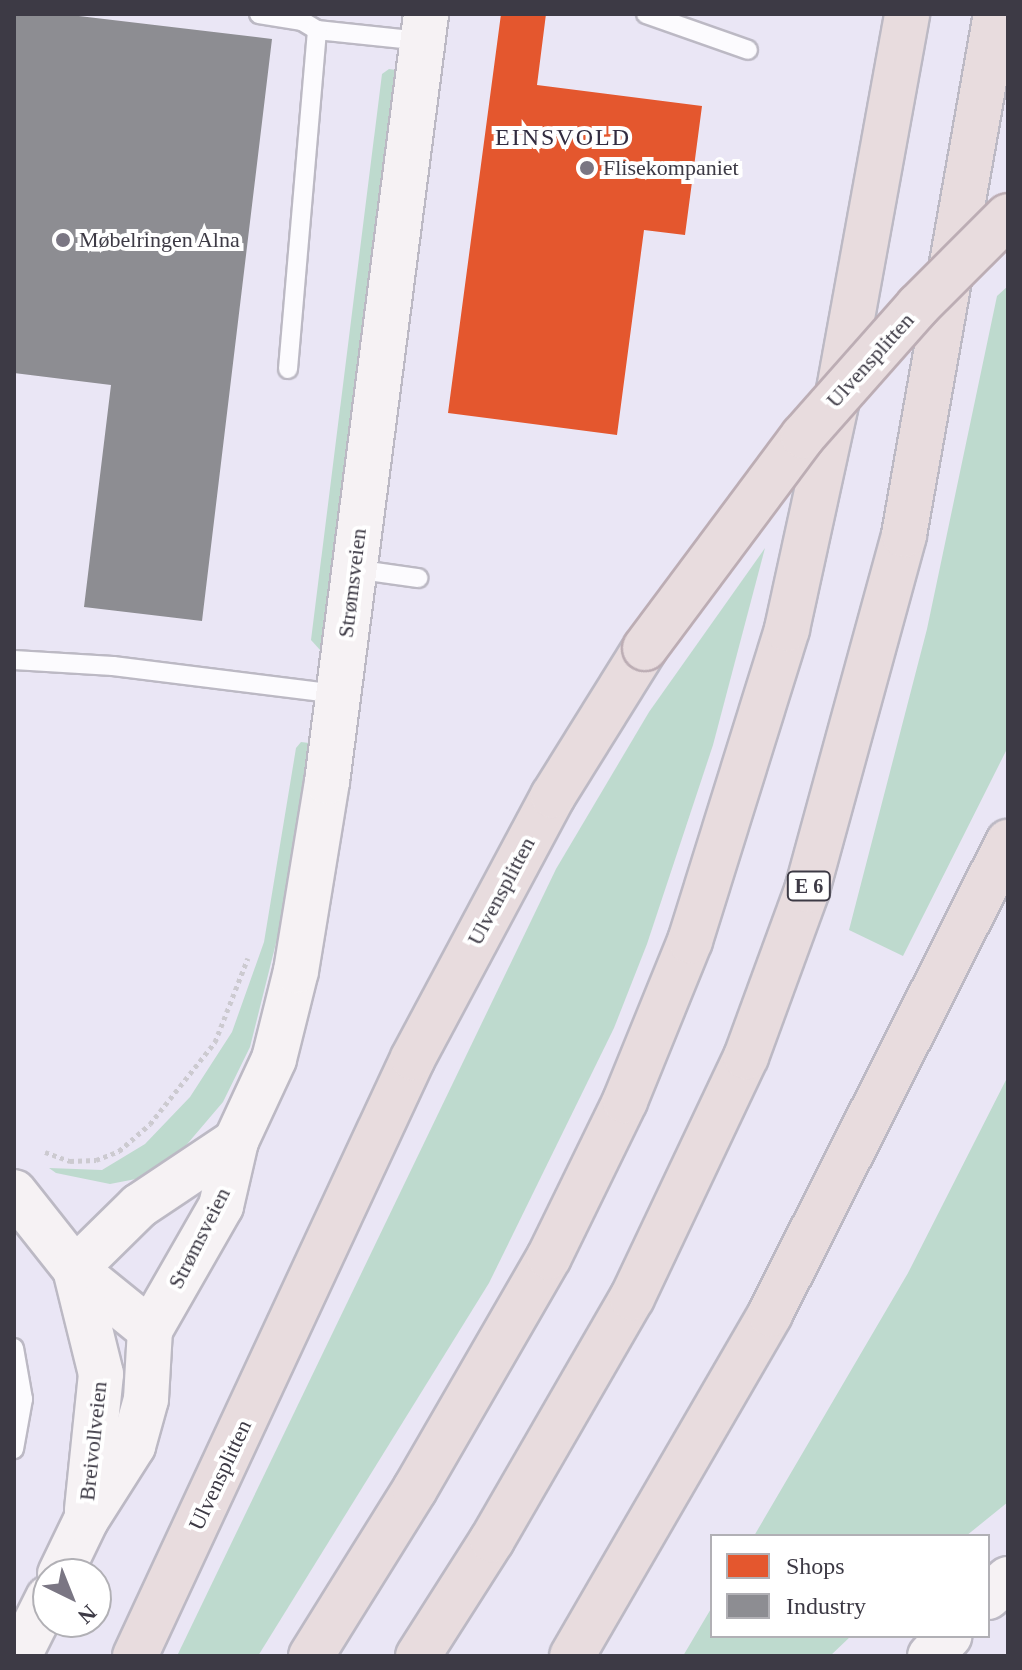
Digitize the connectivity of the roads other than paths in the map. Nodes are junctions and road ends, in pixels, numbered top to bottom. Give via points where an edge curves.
1 (259, 14) edge
2 (646, 14) edge
3 (907, 14) edge
4 (997, 23) edge
5 (424, 27) edge
6 (317, 30) junction
7 (748, 50) dead end
8 (1008, 216) edge
9 (288, 369) dead end
10 (354, 569) junction
11 (418, 578) dead end
12 (14, 660) edge
13 (338, 694) junction
14 (1008, 842) edge
15 (236, 1141) junction
16 (14, 1192) edge
17 (75, 1269) junction
18 (150, 1330) junction
19 (14, 1348) edge
20 (14, 1449) edge
21 (86, 1520) junction
22 (68, 1558) edge
23 (1008, 1579) edge
24 (990, 1595) edge
25 (32, 1630) edge
26 (947, 1638) edge
27 (19, 1656) edge
28 (135, 1656) edge
29 (311, 1656) edge
30 (418, 1656) edge
31 (572, 1656) edge
32 (930, 1656) edge

1 - 6 lane via 302,21
2 - 7 lane
3 - 29 highway via 838,395 787,629 690,941 625,1101 549,1257
4 - 30 highway, E 6 via 904,535 876,653 798,916 746,1057 632,1298
5 - 6 lane
5 - 10 street, Strømsveien
6 - 9 lane
8 - 28 highway, Ulvensplitten, bridge via 848,383 751,502 645,648 553,796 413,1058
10 - 11 lane
10 - 13 street, Strømsveien
12 - 13 lane via 113,666
13 - 15 street, Strømsveien via 296,971 274,1059
14 - 31 highway via 770,1314
15 - 17 street, Strømsveien via 139,1206
15 - 18 street, Strømsveien via 221,1206
16 - 17 street
17 - 18 street
17 - 21 street, Breivollveien via 101,1374
18 - 21 street, Breivollveien via 141,1423 133,1446
19 - 20 lane via 23,1399
21 - 22 street, Breivollveien
23 - 24 street
25 - 27 street
26 - 32 street

